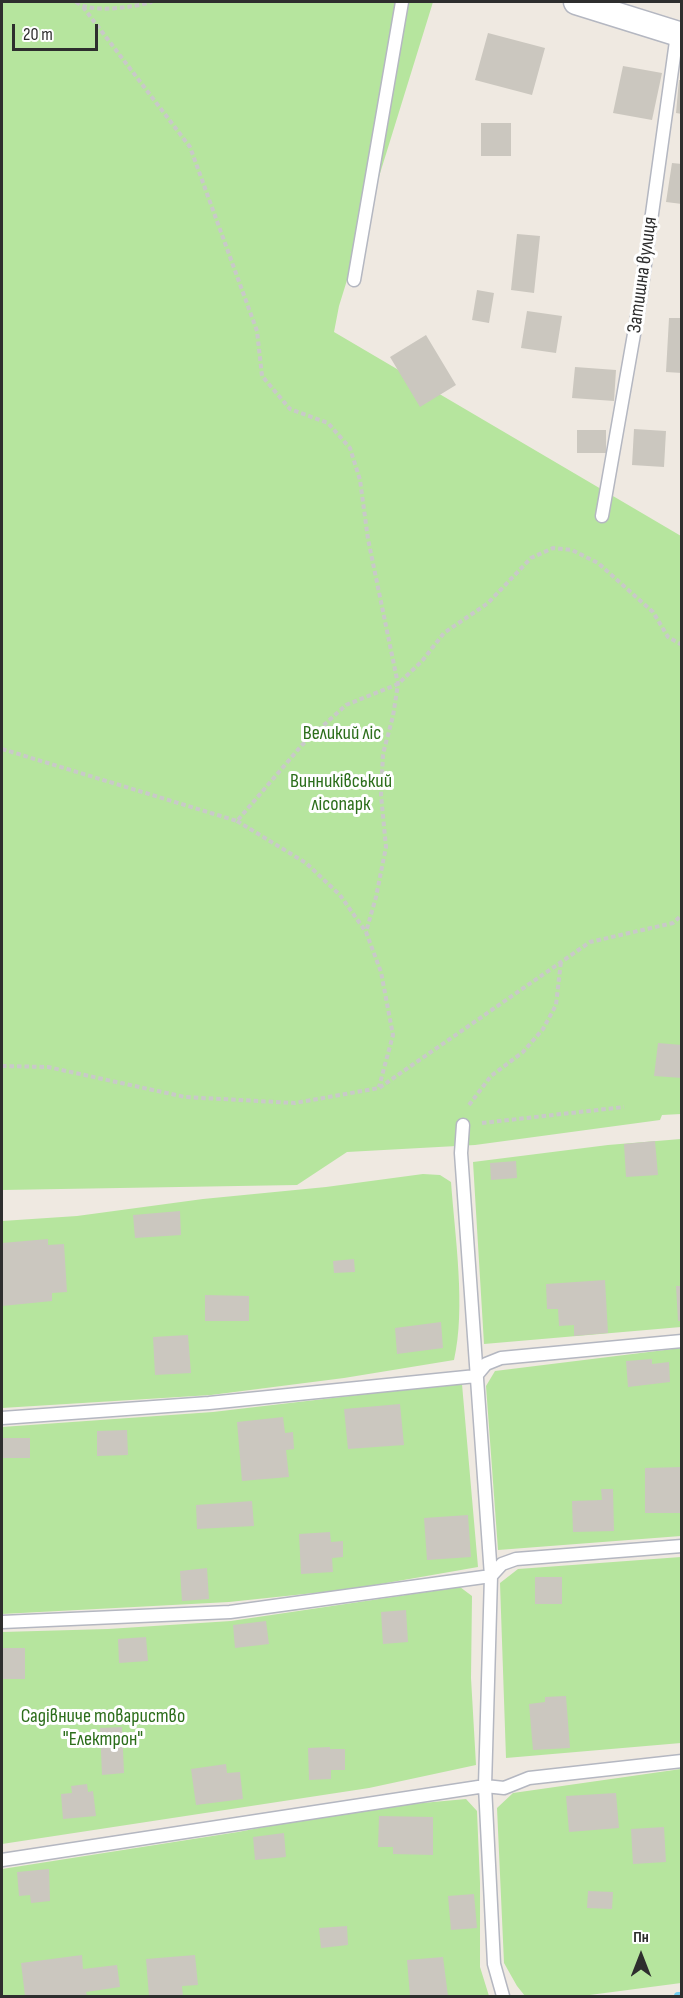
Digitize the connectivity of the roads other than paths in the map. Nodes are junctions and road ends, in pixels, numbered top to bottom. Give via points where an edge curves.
1 (402, 2) edge
2 (576, 2) edge
3 (679, 34) edge
4 (354, 280) dead end
5 (602, 516) dead end
6 (463, 1125) road end
7 (681, 1341) edge
8 (476, 1376) junction
9 (2, 1418) edge
10 (681, 1546) edge
11 (491, 1576) junction
12 (2, 1622) edge
13 (681, 1761) edge
14 (485, 1786) junction
15 (2, 1860) edge
16 (503, 1996) edge

1 - 4 lane
2 - 3 street
3 - 5 lane, Затишна вулиця via 640,300
6 - 8 lane via 461,1153
7 - 8 lane via 501,1358 486,1364
8 - 9 lane via 209,1403
8 - 11 lane
10 - 11 lane via 516,1559 502,1564
11 - 12 lane via 230,1612
11 - 14 lane
13 - 14 lane via 529,1778 504,1788
14 - 15 lane
14 - 16 lane via 494,1964

